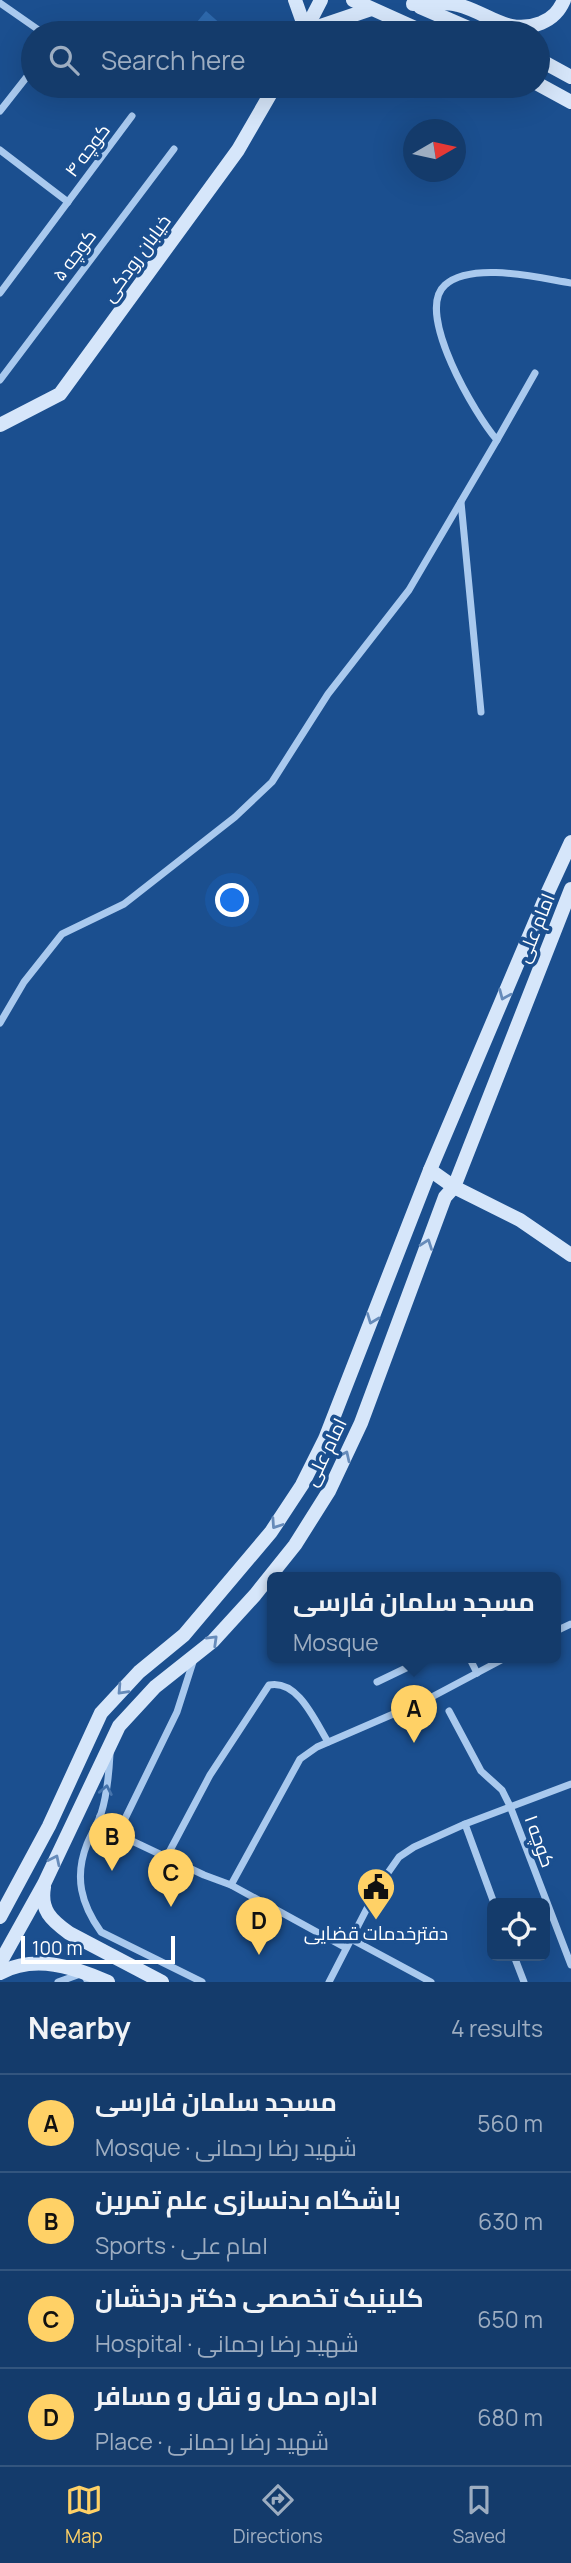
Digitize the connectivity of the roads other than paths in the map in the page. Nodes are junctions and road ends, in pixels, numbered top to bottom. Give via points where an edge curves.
1 (295, 0) edge
2 (321, 0) edge
3 (353, 0) edge
4 (564, 0) edge
5 (409, 2) edge
6 (0, 3) edge
7 (371, 9) junction
8 (26, 21) edge
9 (302, 21) edge
10 (310, 21) edge
11 (337, 21) edge
12 (398, 21) edge
13 (453, 21) edge
14 (496, 21) edge
15 (545, 21) edge
16 (550, 66) edge
17 (571, 77) edge
18 (21, 84) edge
19 (550, 91) edge
20 (268, 98) edge
21 (571, 102) edge
22 (0, 111) edge
23 (132, 116) dead end
24 (174, 149) dead end
25 (0, 150) edge
26 (68, 202) junction
27 (571, 283) edge
28 (0, 293) edge
29 (535, 373) dead end
30 (0, 380) edge
31 (0, 425) edge
32 (497, 440) junction
33 (461, 501) junction
34 (481, 712) dead end
35 (570, 846) edge
36 (571, 889) edge
37 (0, 1023) edge
38 (430, 1170) junction
39 (454, 1187) junction
40 (571, 1255) edge
41 (274, 1572) edge
42 (267, 1581) edge
43 (194, 1657) junction
44 (417, 1663) edge
45 (472, 1663) edge
46 (496, 1663) edge
47 (477, 1673) junction
48 (377, 1682) dead end
49 (449, 1711) dead end
50 (100, 1713) junction
51 (119, 1726) junction
52 (328, 1742) junction
53 (110, 1746) junction
54 (571, 1784) edge
55 (510, 1807) junction
56 (100, 1816) junction
57 (465, 1824) junction
58 (119, 1831) junction
59 (166, 1858) junction
60 (44, 1884) junction
61 (231, 1885) junction
62 (492, 1898) edge
63 (0, 1917) edge
64 (555, 1927) junction
65 (550, 1928) edge
66 (351, 1939) junction
67 (346, 1948) junction
68 (569, 1956) edge
69 (516, 1961) edge
70 (0, 1964) edge
71 (571, 1965) edge
72 (0, 1973) edge
73 (85, 1978) edge
74 (58, 1982) edge
75 (108, 1982) edge
76 (162, 1982) edge
77 (202, 1982) edge
78 (329, 1982) edge
79 (431, 1982) edge
80 (524, 1982) edge

1 - 9 main road
2 - 10 main road
3 - 7 main road
4 - 15 main road via 558,12
5 - 13 main road
5 - 14 main road via 457,4
6 - 8 street
7 - 11 main road
7 - 12 main road
16 - 17 main road
18 - 22 street
19 - 21 main road
20 - 31 main road, خیابان رودکی via 238,150 61,394
23 - 26 street, کوچه ۴
24 - 30 street, کوچه ۵
25 - 26 street
26 - 28 street, کوچه ۴
27 - 32 street via 499,272 460,277 444,285 436,316 448,354 460,383
29 - 32 street
32 - 33 street
33 - 34 street
33 - 37 street via 409,590 328,694 272,782 124,904 62,934 24,982
35 -> 38 main road, امام علی
36 - 39 main road, امام علی
38 - 39 main road
38 -> 50 main road, امام علی via 325,1439 302,1485 271,1532 184,1635 139,1671
39 - 40 main road via 520,1220
41 -> 39 main road, امام علی via 329,1491 361,1423 445,1197
43 -> 42 main road, امام علی
43 - 51 main road, امام علی via 155,1687
43 - 58 street via 177,1712
44 - 48 street
45 - 47 street
46 - 47 street
47 - 52 street
49 - 55 street, کوچه ۱ via 481,1771 502,1790
50 - 51 main road
50 - 63 main road, امام علی via 49,1826
51 - 53 main road, امام علی
52 - 59 street via 292,1689 269,1685 210,1775
52 - 61 street via 300,1759
56 -> 53 street
60 -> 53 main road, امام علی
54 - 55 street
55 - 57 street
55 - 64 street, کوچه ۱
56 - 58 street
56 - 77 street via 81,1860 82,1899 91,1917 101,1932
57 - 62 street
57 - 66 street via 399,1857
58 - 59 street
59 - 61 street
60 - 70 main road, امام علی
60 - 76 main road via 41,1900 56,1924
61 - 67 street
64 - 65 street
64 - 68 street, کوچه ۱
66 - 67 street
66 - 79 street
67 - 78 street
68 - 71 street, کوچه ۱
69 - 80 street
72 - 73 main road via 34,1963 56,1964
73 - 74 street
73 - 75 main road

